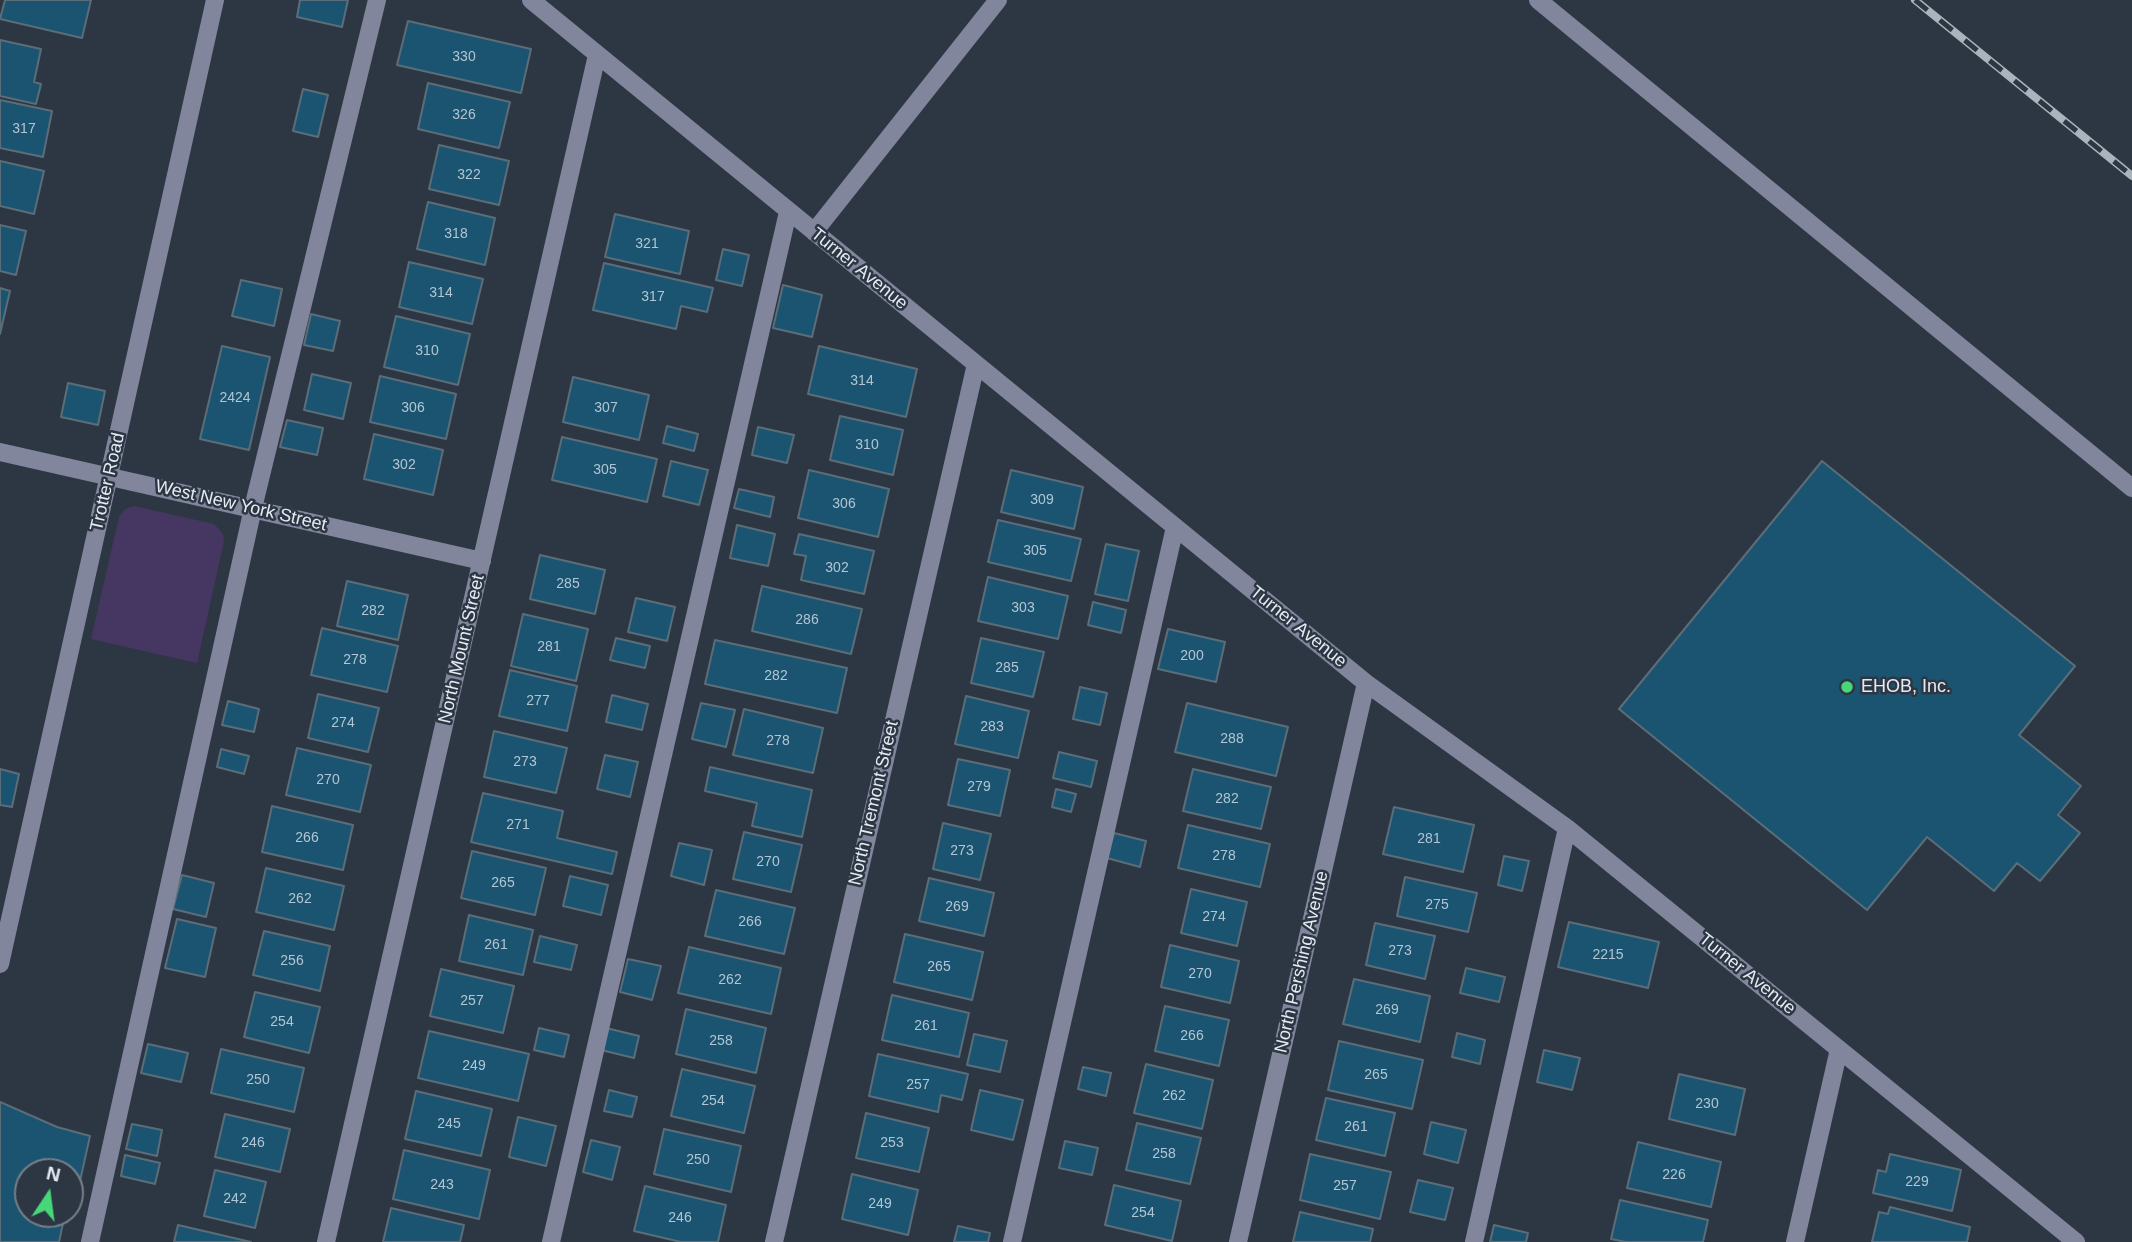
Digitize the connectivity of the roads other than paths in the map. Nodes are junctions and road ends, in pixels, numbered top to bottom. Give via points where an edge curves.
1 (215, 0) edge
2 (377, 0) edge
3 (530, 0) edge
4 (998, 0) edge
5 (1538, 0) edge
6 (597, 55) junction
7 (788, 212) junction
8 (814, 232) junction
9 (976, 364) junction
10 (0, 452) edge
11 (110, 476) junction
12 (2132, 488) edge
13 (253, 508) junction
14 (1175, 527) junction
15 (482, 561) junction
16 (1366, 683) junction
17 (1567, 828) junction
18 (0, 964) edge
19 (1839, 1049) junction
20 (90, 1242) edge
21 (326, 1242) edge
22 (551, 1242) edge
23 (774, 1242) edge
24 (1012, 1242) edge
25 (1238, 1242) edge
26 (1474, 1242) edge
27 (1796, 1242) edge
28 (2076, 1242) edge

1 - 11 street, Trotter Road
2 - 13 street
3 - 6 street, Turner Avenue
4 - 8 street
5 - 12 street
6 - 7 street, Turner Avenue
6 - 15 street, North Mount Street
7 - 8 street, Turner Avenue
7 - 22 street
8 - 9 street, Turner Avenue
9 - 14 street, Turner Avenue
9 - 23 street, North Tremont Street
10 - 11 street, West New York Street
11 - 13 street, West New York Street
11 - 18 street, Trotter Road
13 - 15 street, West New York Street
13 - 20 street
14 - 16 street, Turner Avenue
14 - 24 street
15 - 21 street, North Mount Street
16 - 17 street, Turner Avenue
16 - 25 street, North Pershing Avenue
17 - 19 street, Turner Avenue
17 - 26 street
19 - 27 street
19 - 28 street, Turner Avenue

